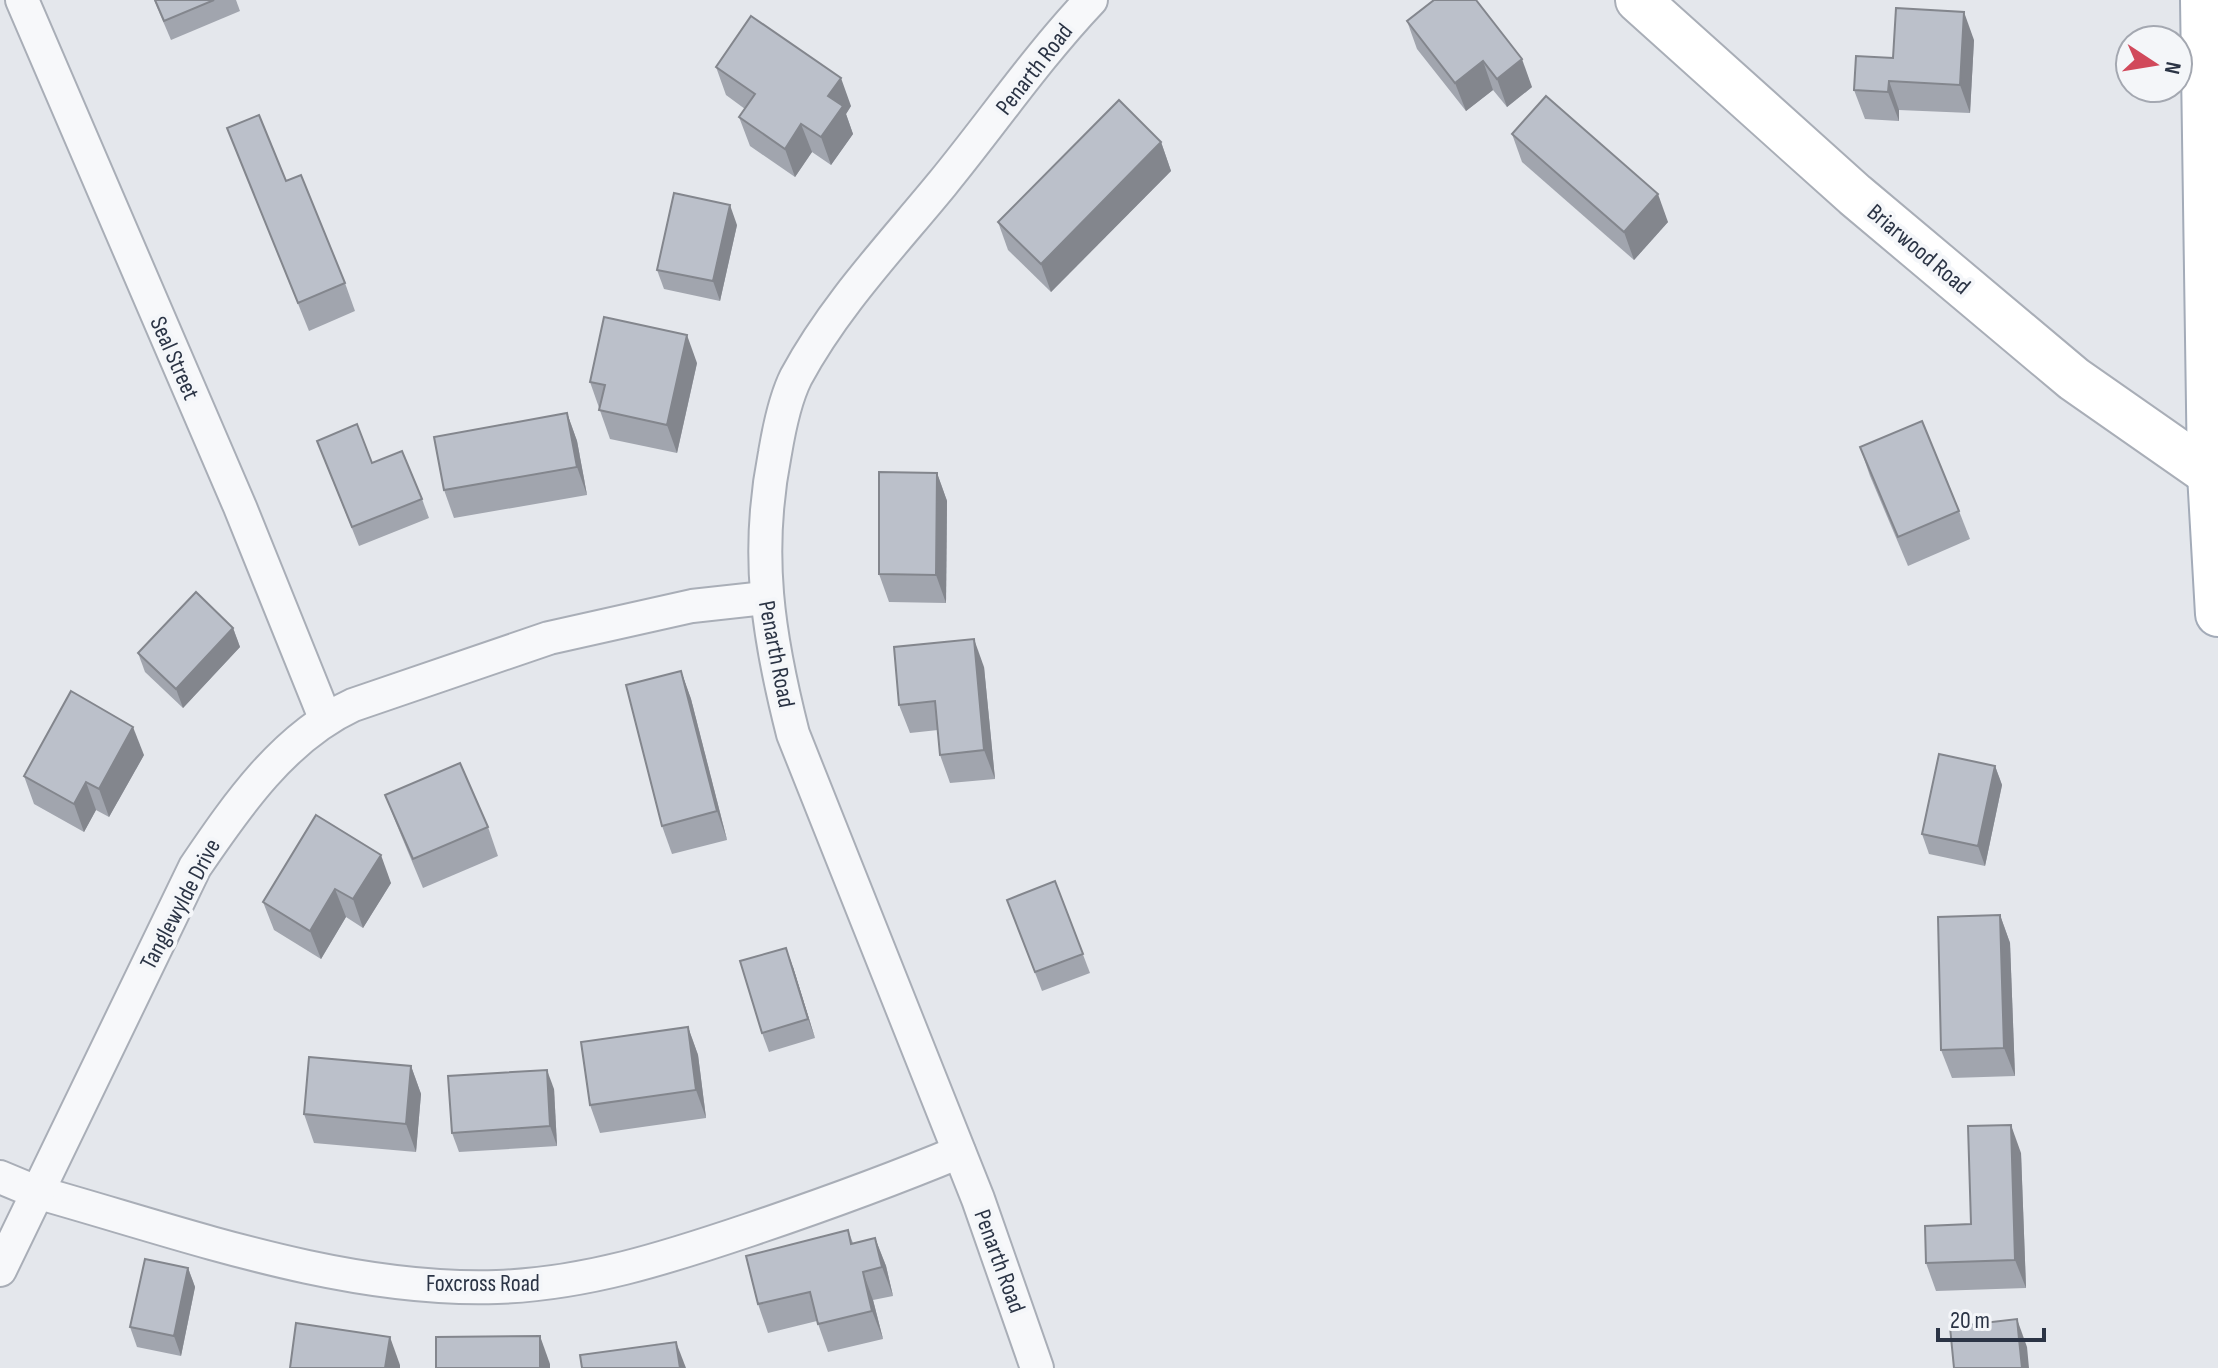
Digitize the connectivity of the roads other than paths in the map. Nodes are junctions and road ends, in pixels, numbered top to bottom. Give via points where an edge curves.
1 (22, 0) edge
2 (1091, 0) edge
3 (1638, 0) edge
4 (2203, 0) edge
5 (2214, 474) edge
6 (765, 598) junction
7 (2218, 614) edge
8 (325, 718) junction
9 (959, 1152) junction
10 (0, 1177) edge
11 (36, 1192) junction
12 (0, 1270) edge
13 (1037, 1368) edge

1 - 8 street, Seal Street
2 - 6 street, Penarth Road via 871,270 795,379 768,487
3 - 5 street, Briarwood Road via 1855,195 2074,379
4 - 5 street
5 - 7 street
6 - 8 street, Tanglewylde Drive via 678,609 549,638
6 - 9 street, Penarth Road via 793,734
8 - 11 street, Tanglewylde Drive via 233,810 195,867
9 - 11 street, Foxcross Road via 861,1192 656,1262 549,1284 495,1287 440,1286 279,1260
9 - 13 street, Penarth Road
10 - 11 street, Foxcross Road
11 - 12 street, Tanglewylde Drive

